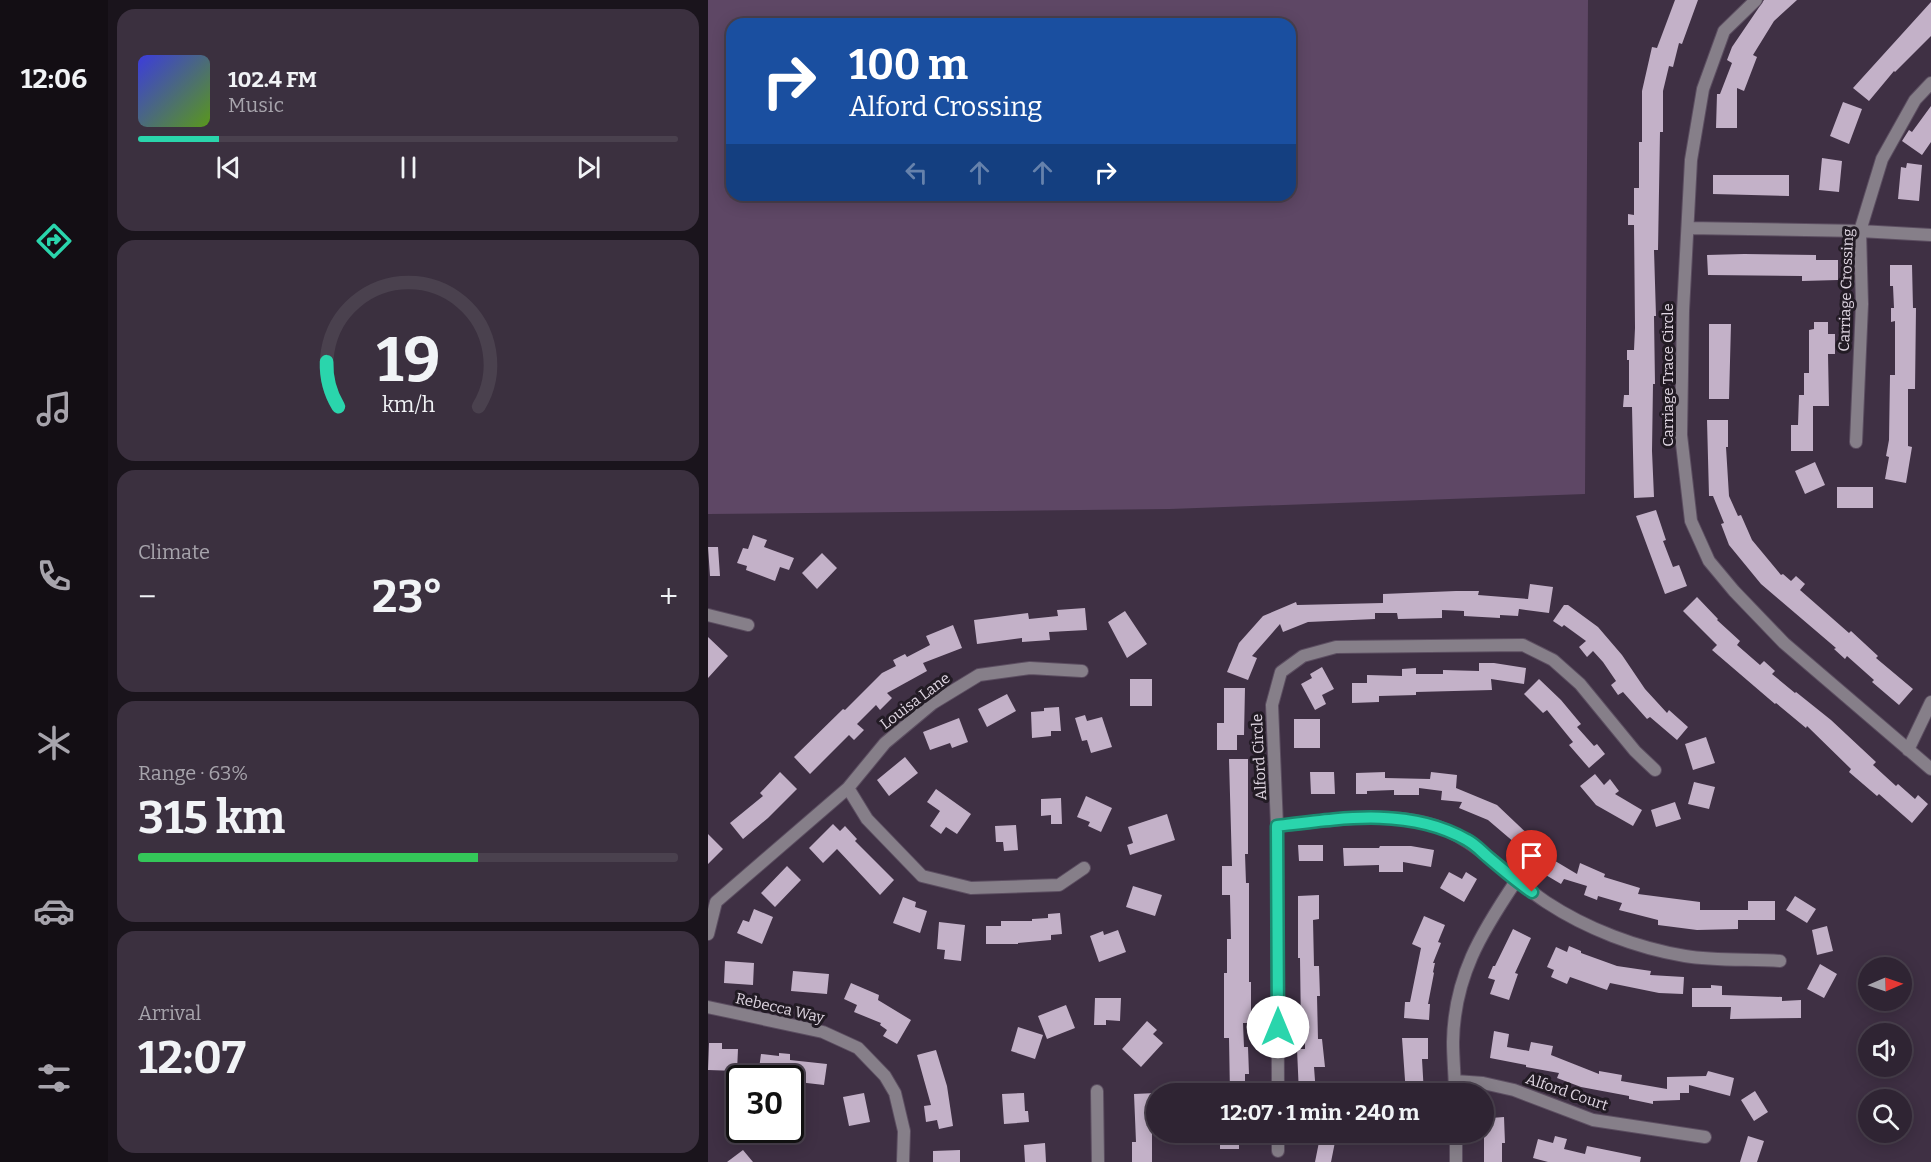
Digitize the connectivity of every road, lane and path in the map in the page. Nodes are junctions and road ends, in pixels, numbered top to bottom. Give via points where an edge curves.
1 (1756, 0) edge
2 (1931, 83) edge
3 (1688, 228) junction
4 (1860, 231) junction
5 (1931, 235) edge
6 (1856, 442) dead end
7 (708, 615) edge
8 (748, 624) dead end
9 (1082, 671) dead end
10 (1931, 702) edge
11 (1908, 750) junction
12 (1931, 768) edge
13 (1655, 770) dead end
14 (848, 788) junction
15 (1277, 826) junction
16 (1084, 868) dead end
17 (1516, 881) junction
18 (712, 900) edge
19 (708, 934) edge
20 (1780, 961) dead end
21 (708, 1006) edge
22 (1278, 1083) edge
23 (1455, 1083) edge
24 (1494, 1085) edge
25 (1097, 1091) dead end
26 (1705, 1137) dead end
27 (1278, 1143) edge
28 (1456, 1143) edge
29 (1278, 1151) dead end
30 (903, 1162) edge
31 (1098, 1162) edge
32 (1456, 1162) edge

1 - 3 street, Carriage Trace Circle via 1724,31 1703,89 1691,160
2 - 4 street, Carriage Crossing via 1916,100 1882,159
3 - 4 street
3 - 11 street, Carriage Trace Circle via 1681,435 1690,521 1709,561 1734,591 1784,643
4 - 5 street
4 - 6 street, Carriage Crossing via 1862,304
7 - 8 street
9 - 14 street, Louisa Lane via 1030,668 979,675 933,703 885,742
10 - 11 street
11 - 12 street, Carriage Trace Circle
13 - 15 street, Alford Circle via 1635,752 1580,684 1553,660 1523,645 1336,646 1303,657 1281,672 1272,705
14 - 16 street via 867,819 922,876 971,888 1059,885
14 - 18 street, Louisa Lane
15 - 17 street via 1336,819 1397,818 1422,822 1469,841
15 - 22 street, Alford Circle
17 - 20 street via 1573,918 1642,946 1687,957
17 - 23 street via 1478,941 1466,970 1456,1009
18 - 19 street, Louisa Lane
21 - 30 street, Rebecca Way via 823,1032 858,1048 885,1076 895,1093 904,1131
24 - 26 street, Alford Court via 1593,1120
25 - 31 street
27 - 29 street
28 - 32 street

